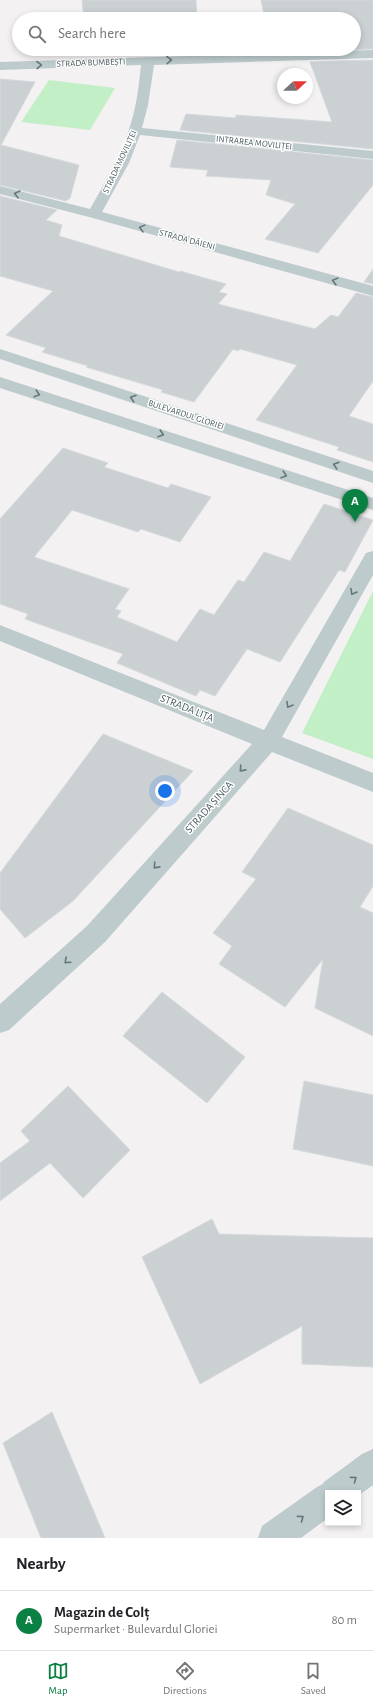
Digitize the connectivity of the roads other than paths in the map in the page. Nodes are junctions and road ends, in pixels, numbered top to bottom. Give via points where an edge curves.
1 (361, 54) edge
2 (373, 54) edge
3 (309, 56) edge
4 (148, 61) junction
5 (0, 66) edge
6 (135, 131) junction
7 (373, 155) edge
8 (0, 190) edge
9 (94, 214) junction
10 (373, 291) edge
11 (0, 354) edge
12 (0, 382) edge
13 (373, 477) edge
14 (373, 504) edge
15 (373, 558) edge
16 (0, 633) edge
17 (268, 740) junction
18 (373, 783) edge
19 (0, 1021) edge
20 (373, 1465) edge
21 (339, 1490) edge
22 (325, 1500) edge
23 (274, 1538) edge

1 -> 2 street, STRADA BUMBEȘTI
4 -> 3 street, STRADA BUMBEȘTI
5 -> 4 street, STRADA BUMBEȘTI
4 - 6 street, STRADA MOVILIȚEI
6 - 7 street, INTRAREA MOVILIȚEI
6 - 9 street, STRADA MOVILIȚEI
9 -> 8 street, STRADA DĂIENI
10 -> 9 street, STRADA DĂIENI
13 -> 11 street, BULEVARDUL GLORIEI
12 -> 14 street
15 -> 17 street, STRADA ȘINCA
16 - 17 street, STRADA LIȚA
17 - 18 street, STRADA LIȚA
17 -> 19 street, STRADA ȘINCA via 96,934
21 -> 20 street
23 -> 22 street

